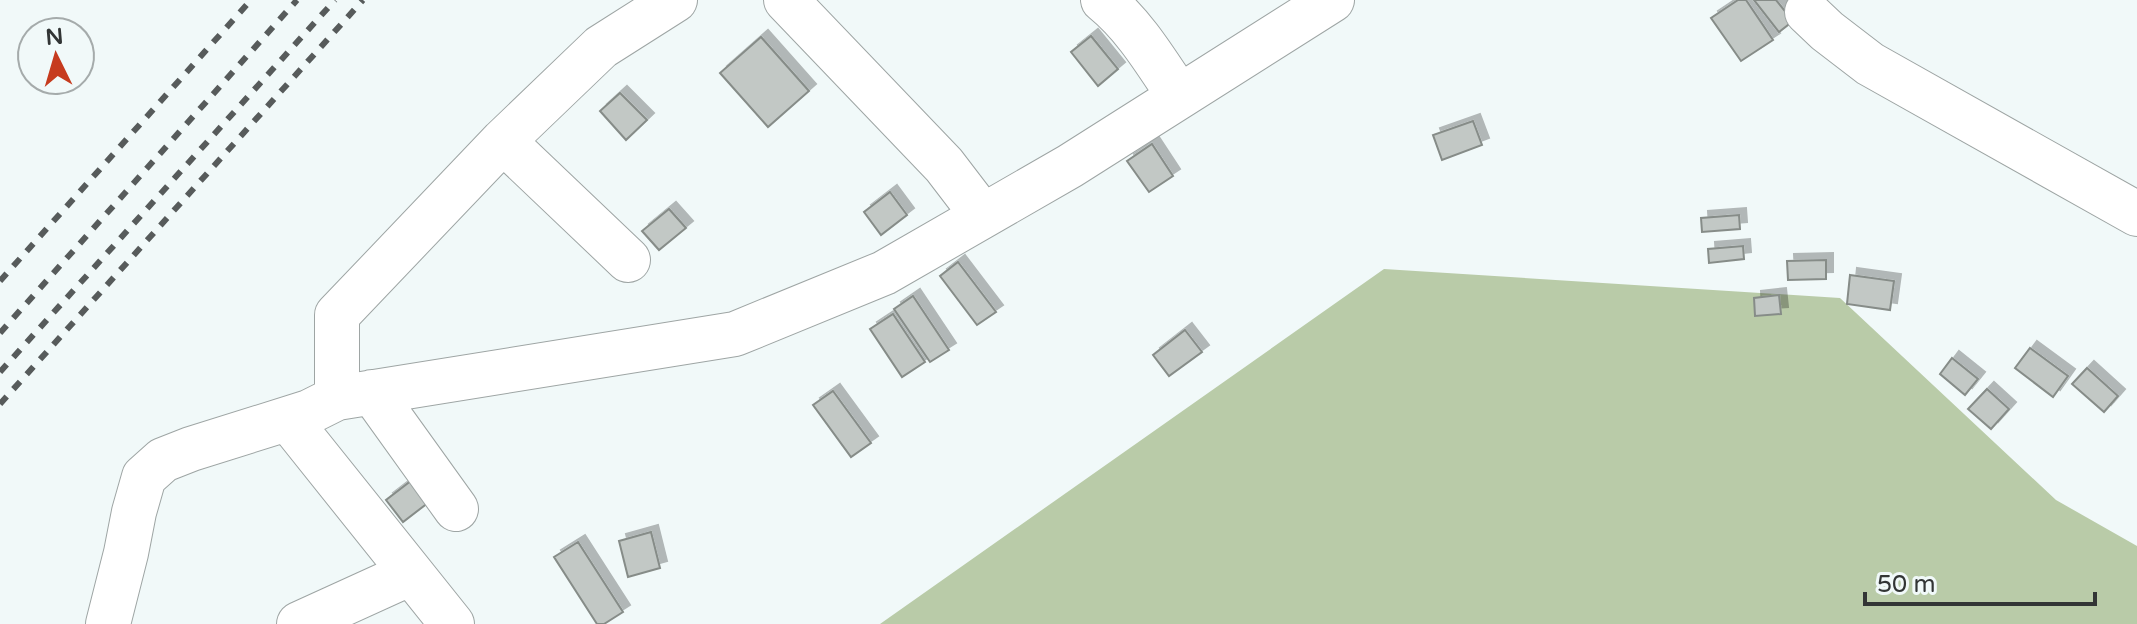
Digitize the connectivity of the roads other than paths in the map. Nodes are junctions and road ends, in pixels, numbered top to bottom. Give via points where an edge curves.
1 (675, 0) edge
2 (786, 0) edge
3 (1103, 0) edge
4 (1332, 0) edge
5 (1807, 12) dead end
6 (1179, 96) junction
7 (503, 141) junction
8 (2137, 214) edge
9 (983, 216) junction
10 (628, 260) dead end
11 (354, 395) junction
12 (288, 419) junction
13 (456, 509) dead end
14 (411, 573) junction
15 (108, 624) edge
16 (299, 624) edge
17 (452, 624) edge

1 - 7 street via 601,47
2 - 9 street via 944,165
3 - 6 street via 1148,50
4 - 6 street
5 - 8 street via 1870,64
6 - 9 street
7 - 10 street
7 - 11 street via 337,315
9 - 11 street via 884,273 735,334
11 - 12 street
11 - 13 street
12 - 14 street
12 - 15 street via 163,460 144,477
14 - 16 street
14 - 17 street

